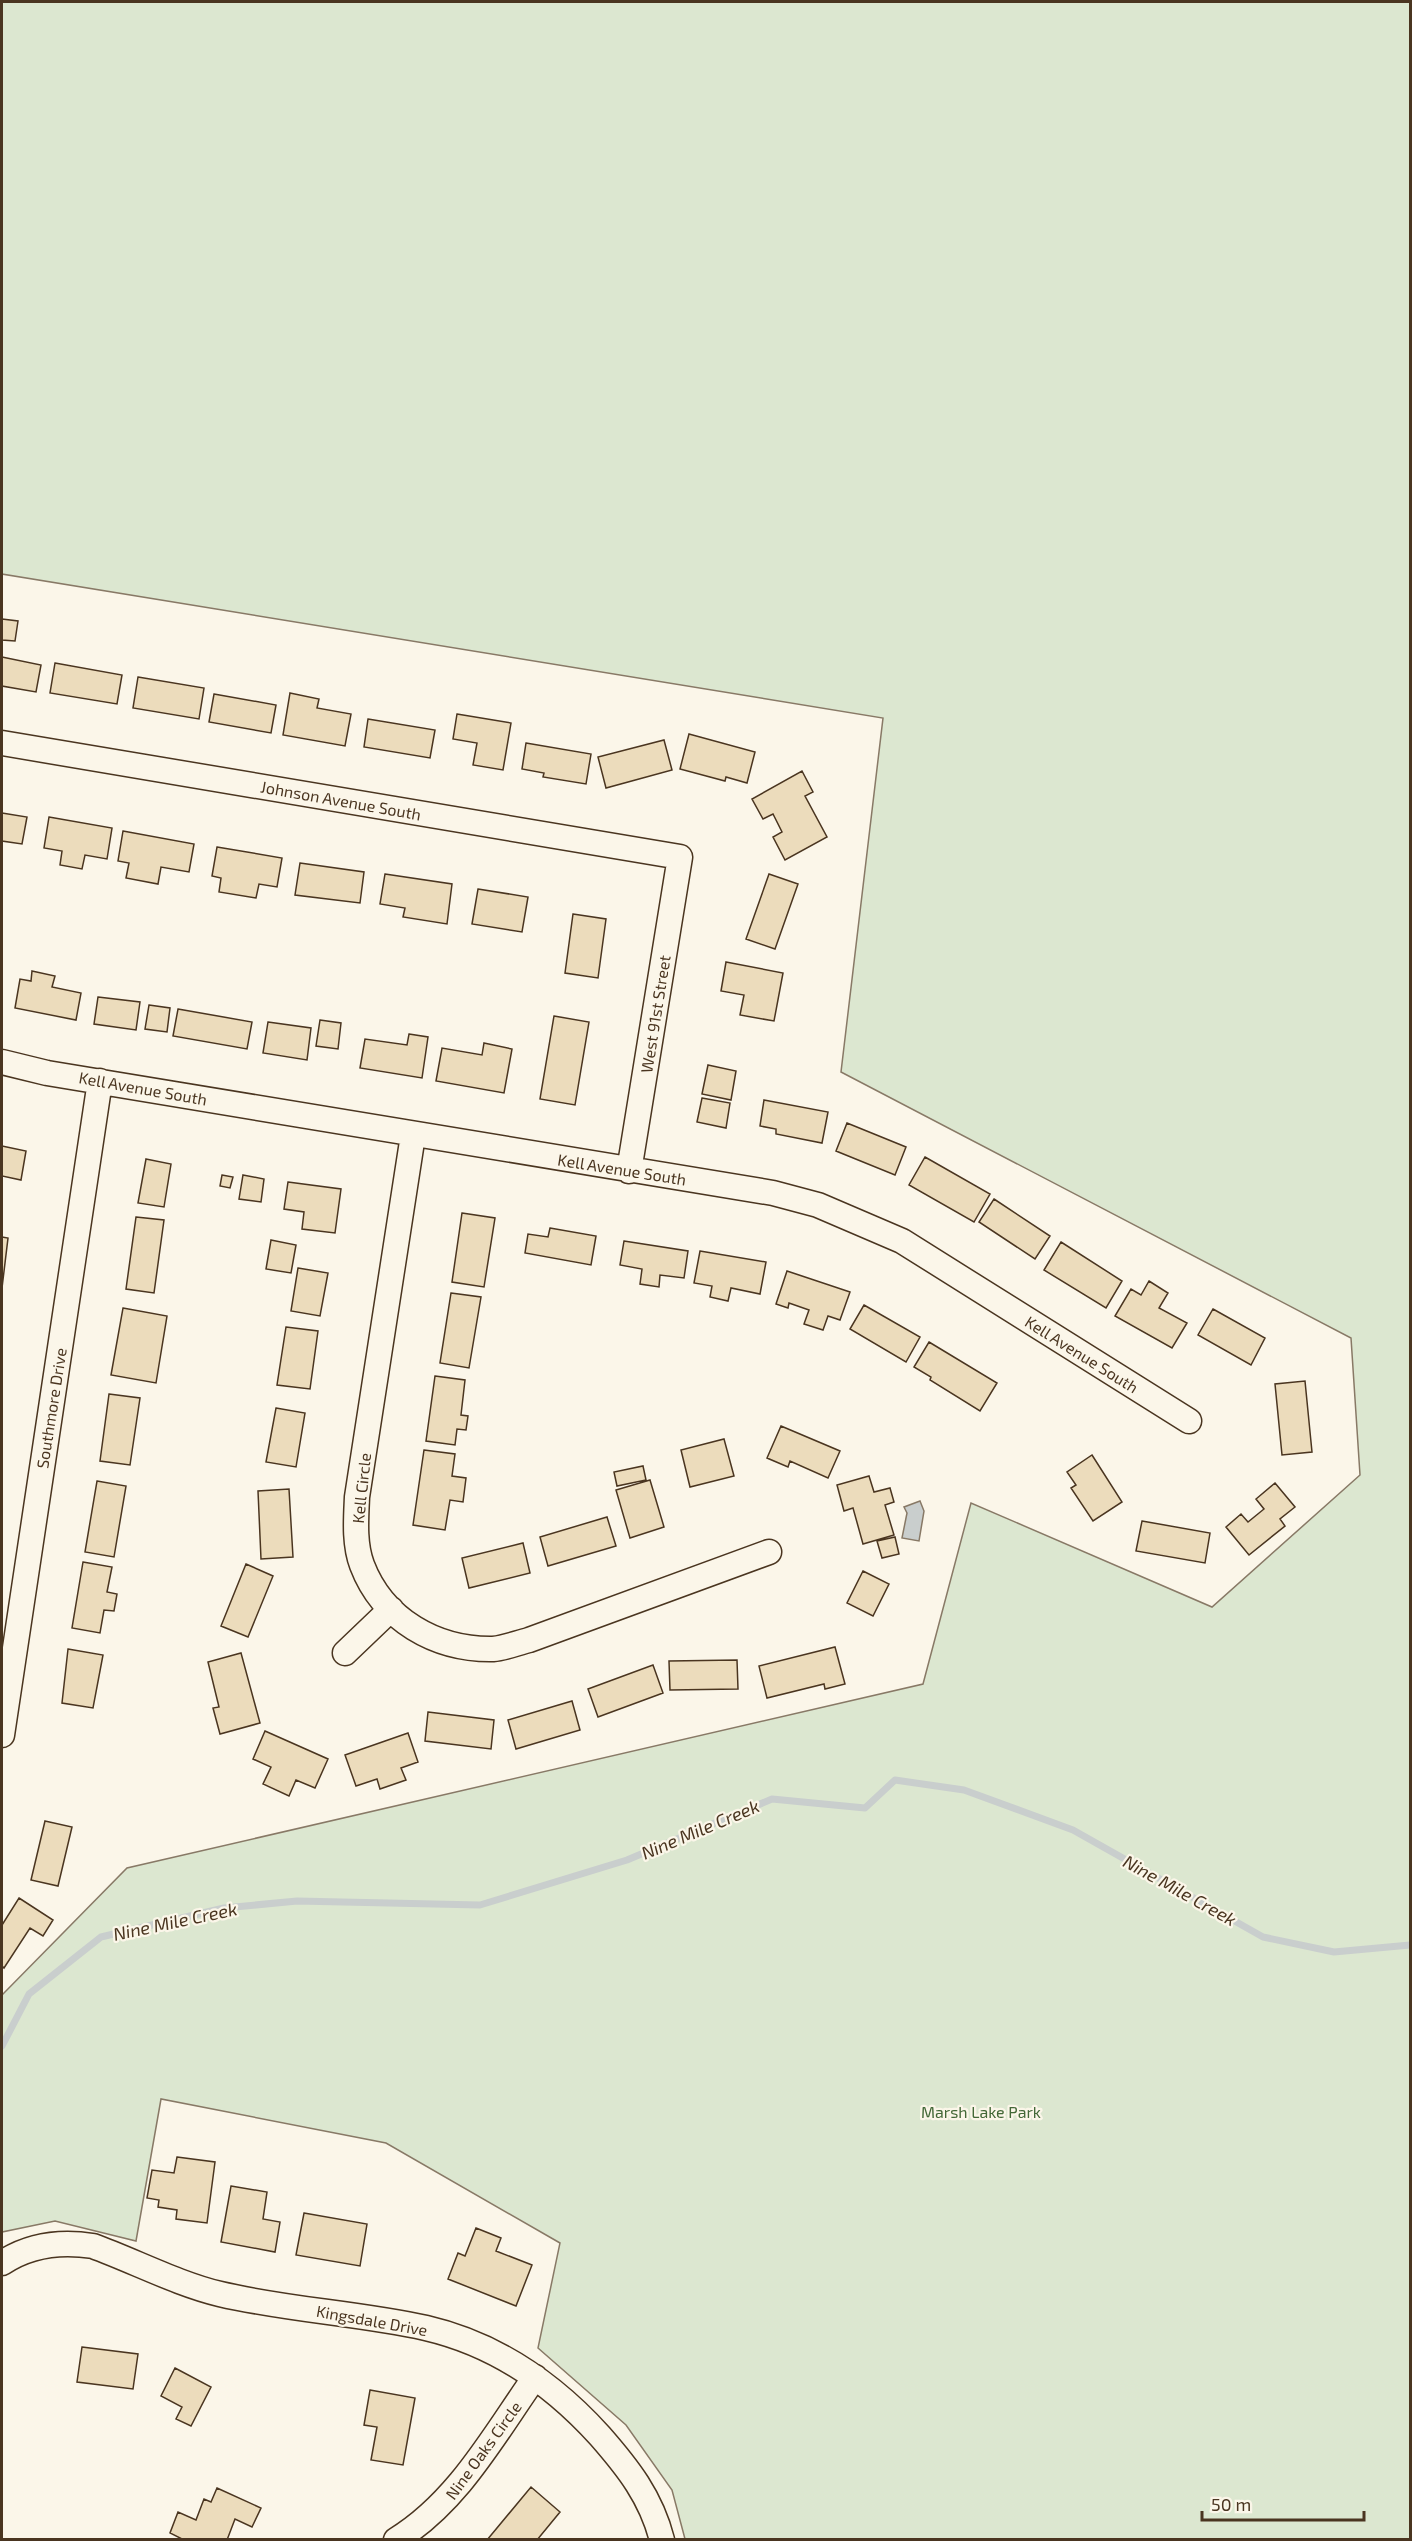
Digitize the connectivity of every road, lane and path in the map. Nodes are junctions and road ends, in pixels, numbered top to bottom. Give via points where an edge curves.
1 (2, 743) edge
2 (680, 857) joint
3 (2, 1062) edge
4 (100, 1081) junction
5 (413, 1135) junction
6 (629, 1171) junction
7 (1189, 1421) dead end
8 (769, 1552) dead end
9 (391, 1609) junction
10 (345, 1653) dead end
11 (2, 1735) edge
12 (2, 2263) edge
13 (535, 2377) junction
14 (396, 2540) edge
15 (662, 2540) edge

1 - 2 street, Johnson Avenue South
2 - 6 street, West 91st Street
3 - 4 street, Kell Avenue South
4 - 5 street, Kell Avenue South
4 - 11 street, Southmore Drive
5 - 6 street, Kell Avenue South
5 - 9 street, Kell Circle via 357,1508 356,1532 362,1564
6 - 7 street, Kell Avenue South via 773,1193 861,1221 902,1241
8 - 9 street, Kell Circle via 495,1649 462,1647 429,1638 400,1620
9 - 10 street
12 - 13 street, Kingsdale Drive via 42,2246 93,2246 218,2293 427,2328 473,2343
13 - 14 street, Nine Oaks Circle via 445,2503
13 - 15 street, Kingsdale Drive via 556,2392 624,2464 643,2489

